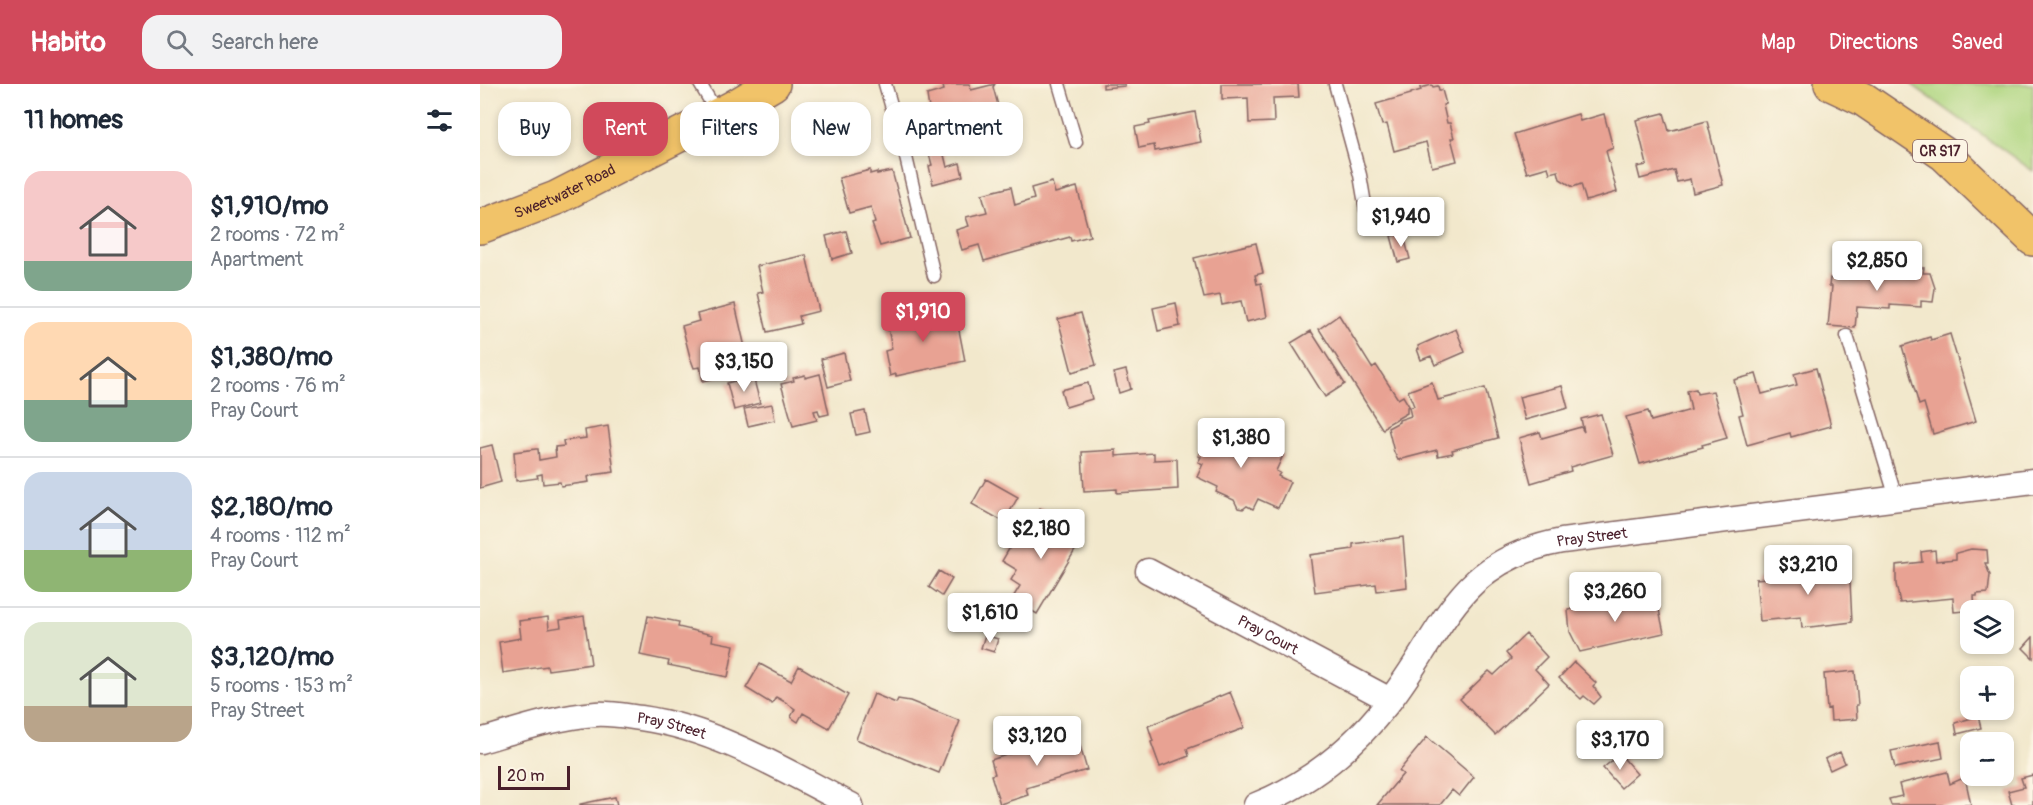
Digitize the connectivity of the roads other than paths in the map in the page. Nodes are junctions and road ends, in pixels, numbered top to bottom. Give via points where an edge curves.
1 (700, 84) edge
2 (773, 84) edge
3 (885, 84) edge
4 (1059, 84) edge
5 (1335, 84) edge
6 (1831, 84) edge
7 (710, 102) edge
8 (741, 102) edge
9 (680, 134) edge
10 (1076, 142) dead end
11 (1366, 210) dead end
12 (480, 227) edge
13 (2033, 239) edge
14 (934, 276) dead end
15 (1847, 336) dead end
16 (2033, 481) edge
17 (1896, 498) junction
18 (1148, 571) dead end
19 (1390, 700) junction
20 (480, 741) edge
21 (851, 805) edge
22 (1256, 805) edge

1 - 7 lane
2 - 8 main road, Sweetwater Road
3 - 14 lane
4 - 10 lane
5 - 11 lane
6 - 13 main road, CR S17 via 1863,99 1944,154
9 - 12 main road, Sweetwater Road via 556,198
15 - 17 lane
16 - 17 street, Pray Street
17 - 19 street, Pray Street via 1562,541 1528,550 1490,569 1455,602
18 - 19 street, Pray Court
19 - 22 street, Pray Street via 1339,755 1287,791
20 - 21 street, Pray Street via 542,723 596,714 657,720 718,738

